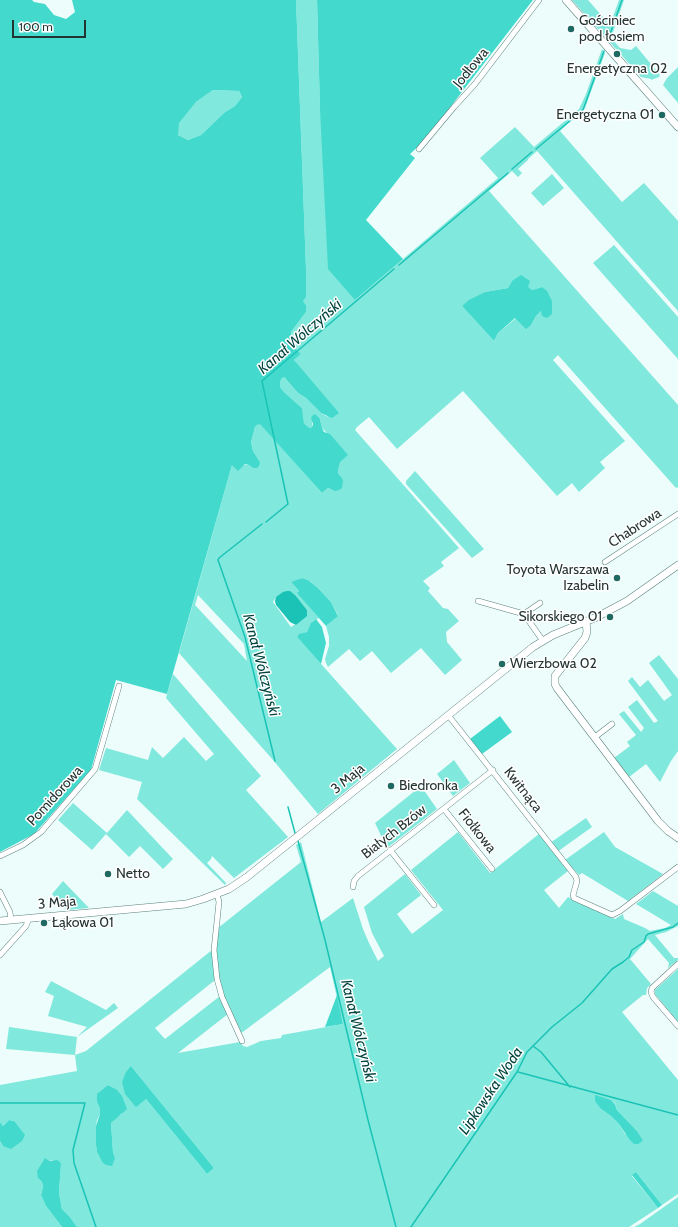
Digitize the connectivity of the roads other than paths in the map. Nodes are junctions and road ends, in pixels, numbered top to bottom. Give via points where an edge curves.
1 (539, 0) edge
2 (566, 0) edge
3 (678, 127) edge
4 (419, 149) dead end
5 (678, 514) edge
6 (605, 562) dead end
7 (678, 565) edge
8 (478, 601) dead end
9 (540, 602) dead end
10 (524, 614) junction
11 (586, 621) junction
12 (543, 641) junction
13 (119, 686) dead end
14 (448, 714) junction
15 (612, 724) dead end
16 (595, 737) junction
17 (493, 770) junction
18 (444, 809) junction
19 (678, 838) edge
20 (390, 850) junction
21 (0, 856) edge
22 (678, 867) edge
23 (492, 869) dead end
24 (353, 887) dead end
25 (0, 892) edge
26 (217, 894) junction
27 (434, 905) dead end
28 (30, 918) junction
29 (0, 920) edge
30 (11, 920) junction
31 (0, 955) edge
32 (678, 964) edge
33 (678, 1026) edge
34 (242, 1041) dead end

1 - 4 street, Jodłowa via 475,84
2 - 3 street
5 - 6 street, Chabrowa
7 - 11 street, 3 Maja via 627,601
8 - 10 street
9 - 10 street
10 - 12 street
11 - 12 street, 3 Maja
11 - 16 street via 585,638 557,674 554,682
12 - 14 street, 3 Maja
13 - 21 street, Pomidorowa via 95,768 41,832 23,845
14 - 17 street, Kwitnąca
14 - 26 street, 3 Maja via 247,877
15 - 16 street
16 - 19 street via 658,821
17 - 18 street, Białych Bzów
17 - 22 street, Kwitnąca via 576,877 574,898 612,915
18 - 20 street, Białych Bzów
18 - 23 street, Fiołkowa
20 - 24 street, Białych Bzów via 358,876
20 - 27 street
25 - 30 street
26 - 28 street, 3 Maja via 195,902 171,906
26 - 34 street via 217,979 222,997
28 - 30 street, 3 Maja
28 - 31 street
29 - 30 street, 3 Maja
32 - 33 street via 652,988 651,992

